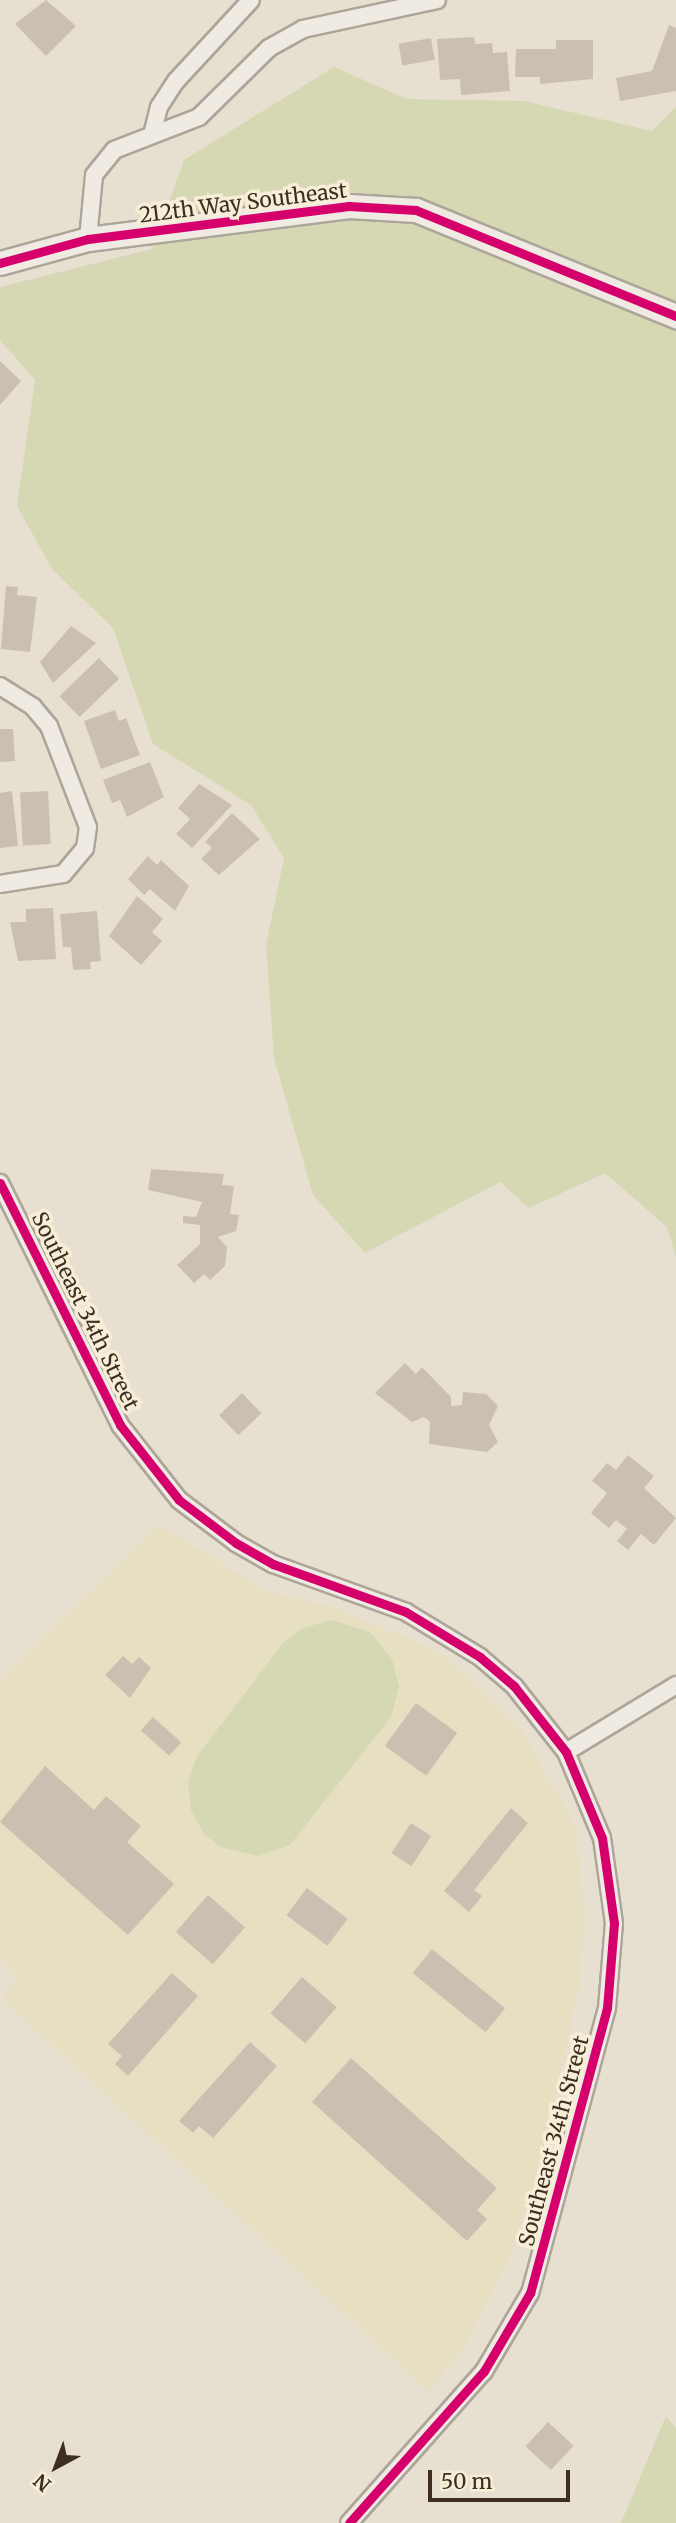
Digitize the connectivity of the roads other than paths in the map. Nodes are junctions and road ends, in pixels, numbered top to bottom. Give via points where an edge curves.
1 (251, 0) edge
2 (437, 0) edge
3 (152, 135) junction
4 (88, 239) junction
5 (0, 263) edge
6 (676, 316) edge
7 (0, 686) edge
8 (0, 884) edge
9 (0, 1183) edge
10 (676, 1685) edge
11 (566, 1752) junction
12 (349, 2523) edge

1 - 3 street via 176,81 159,107
2 - 3 street via 303,29 269,48 199,117
3 - 4 street via 114,150 94,175
4 - 5 street, 212th Way Southeast
4 - 6 street, 212th Way Southeast via 349,206 416,210
7 - 8 street via 33,708 49,726 88,827 85,848 63,874
9 - 11 street, Southeast 34th Street via 120,1425 179,1500 236,1544 273,1564 407,1612 449,1634 514,1686
10 - 11 street
11 - 12 street, Southeast 34th Street via 602,1838 612,1888 614,1963 545,2251 530,2293 484,2371

